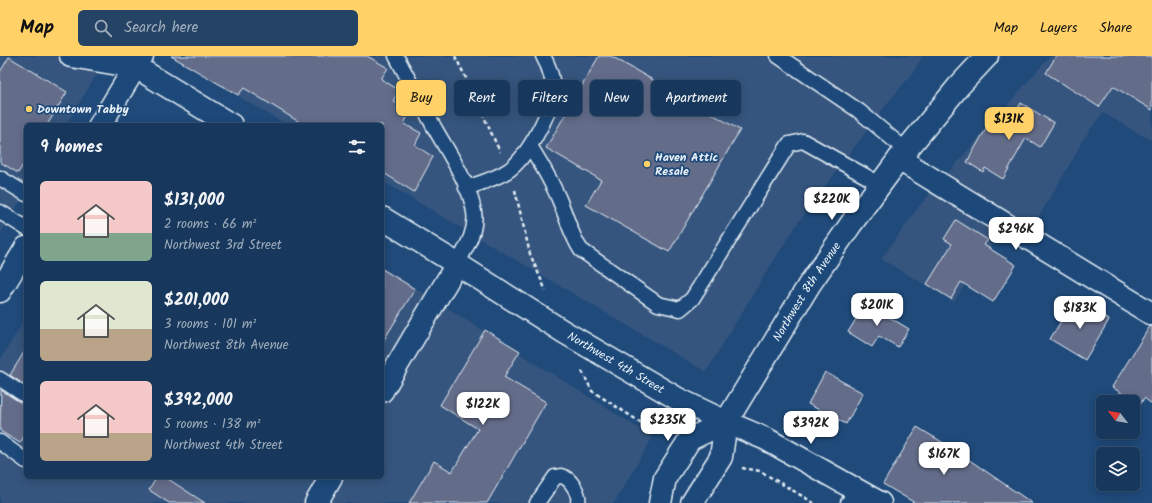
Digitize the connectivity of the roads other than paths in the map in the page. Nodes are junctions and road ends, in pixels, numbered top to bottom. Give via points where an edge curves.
1 (71, 56) edge
2 (396, 56) edge
3 (543, 56) edge
4 (778, 56) edge
5 (987, 56) edge
6 (134, 60) edge
7 (101, 123) edge
8 (228, 123) edge
9 (530, 146) junction
10 (902, 154) junction
11 (0, 178) edge
12 (880, 184) junction
13 (466, 188) junction
14 (24, 193) edge
15 (0, 212) edge
16 (384, 219) edge
17 (24, 227) edge
18 (24, 251) edge
19 (457, 264) junction
20 (0, 291) edge
21 (1152, 314) edge
22 (0, 379) edge
23 (384, 388) edge
24 (24, 395) edge
25 (726, 422) junction
26 (0, 442) edge
27 (24, 460) edge
28 (330, 479) edge
29 (852, 496) edge
30 (316, 503) edge
31 (537, 503) edge
32 (578, 503) edge
33 (660, 503) edge
34 (692, 503) edge
35 (880, 503) edge

1 - 6 street
2 - 13 lane
3 - 9 lane via 552,80 552,97
4 - 10 lane via 859,111
5 - 10 street, Northwest 8th Avenue
6 - 7 street
6 - 8 street
9 - 12 lane via 551,181 573,237 581,250 658,304 680,309 692,299 789,144 804,141
9 - 13 lane via 522,159 509,170
10 - 12 street, Northwest 8th Avenue
10 - 21 street
11 - 14 lane
12 - 25 street, Northwest 8th Avenue via 809,285
13 - 19 lane via 474,213 474,227
15 - 17 lane
16 - 19 street, Northwest 4th Street
18 - 20 street
19 - 23 street
19 - 25 street, Northwest 4th Street via 564,332 678,399
22 - 24 lane
25 - 29 street, Northwest 4th Street via 766,440
25 - 33 street via 690,439 665,478
25 - 34 street, Northwest 8th Avenue via 721,457
26 - 27 lane
28 - 30 street
29 - 35 street, Northwest 4th Street
31 - 32 lane via 555,477 561,476 576,490

